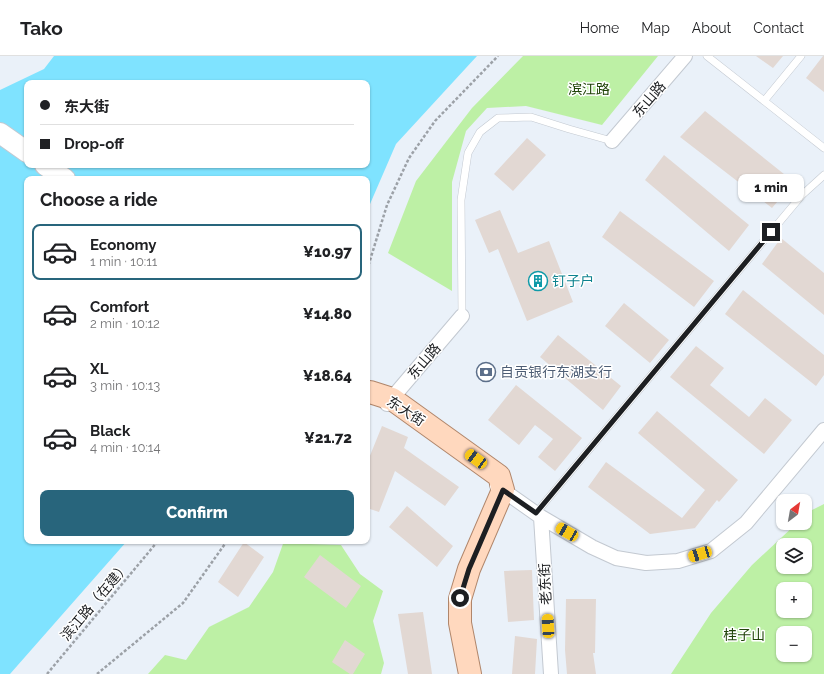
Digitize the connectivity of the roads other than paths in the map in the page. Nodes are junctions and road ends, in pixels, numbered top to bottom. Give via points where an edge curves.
1 (685, 56) edge
2 (707, 56) edge
3 (801, 56) edge
4 (764, 101) junction
5 (0, 133) edge
6 (612, 141) joint
7 (824, 148) edge
8 (24, 150) edge
9 (49, 168) edge
10 (824, 175) edge
11 (61, 176) edge
12 (462, 316) joint
13 (379, 397) edge
14 (824, 430) edge
15 (496, 486) junction
16 (539, 515) junction
17 (455, 674) edge
18 (470, 674) edge
19 (550, 674) edge

1 - 6 street, 东山路
2 - 4 lane
3 - 4 lane
4 - 7 lane
5 - 8 street
6 - 12 lane via 530,117 498,118 480,132 468,153 461,200
9 - 11 street
10 - 16 lane via 802,195
12 - 13 street, 东山路
13 - 15 main road, 东大街
14 - 16 street via 746,523 711,551 678,561 646,562 616,558 592,547
15 - 16 street
15 - 17 main road via 455,568 446,596 445,622
15 - 18 main road via 460,598 460,623
16 - 19 street, 老东街

